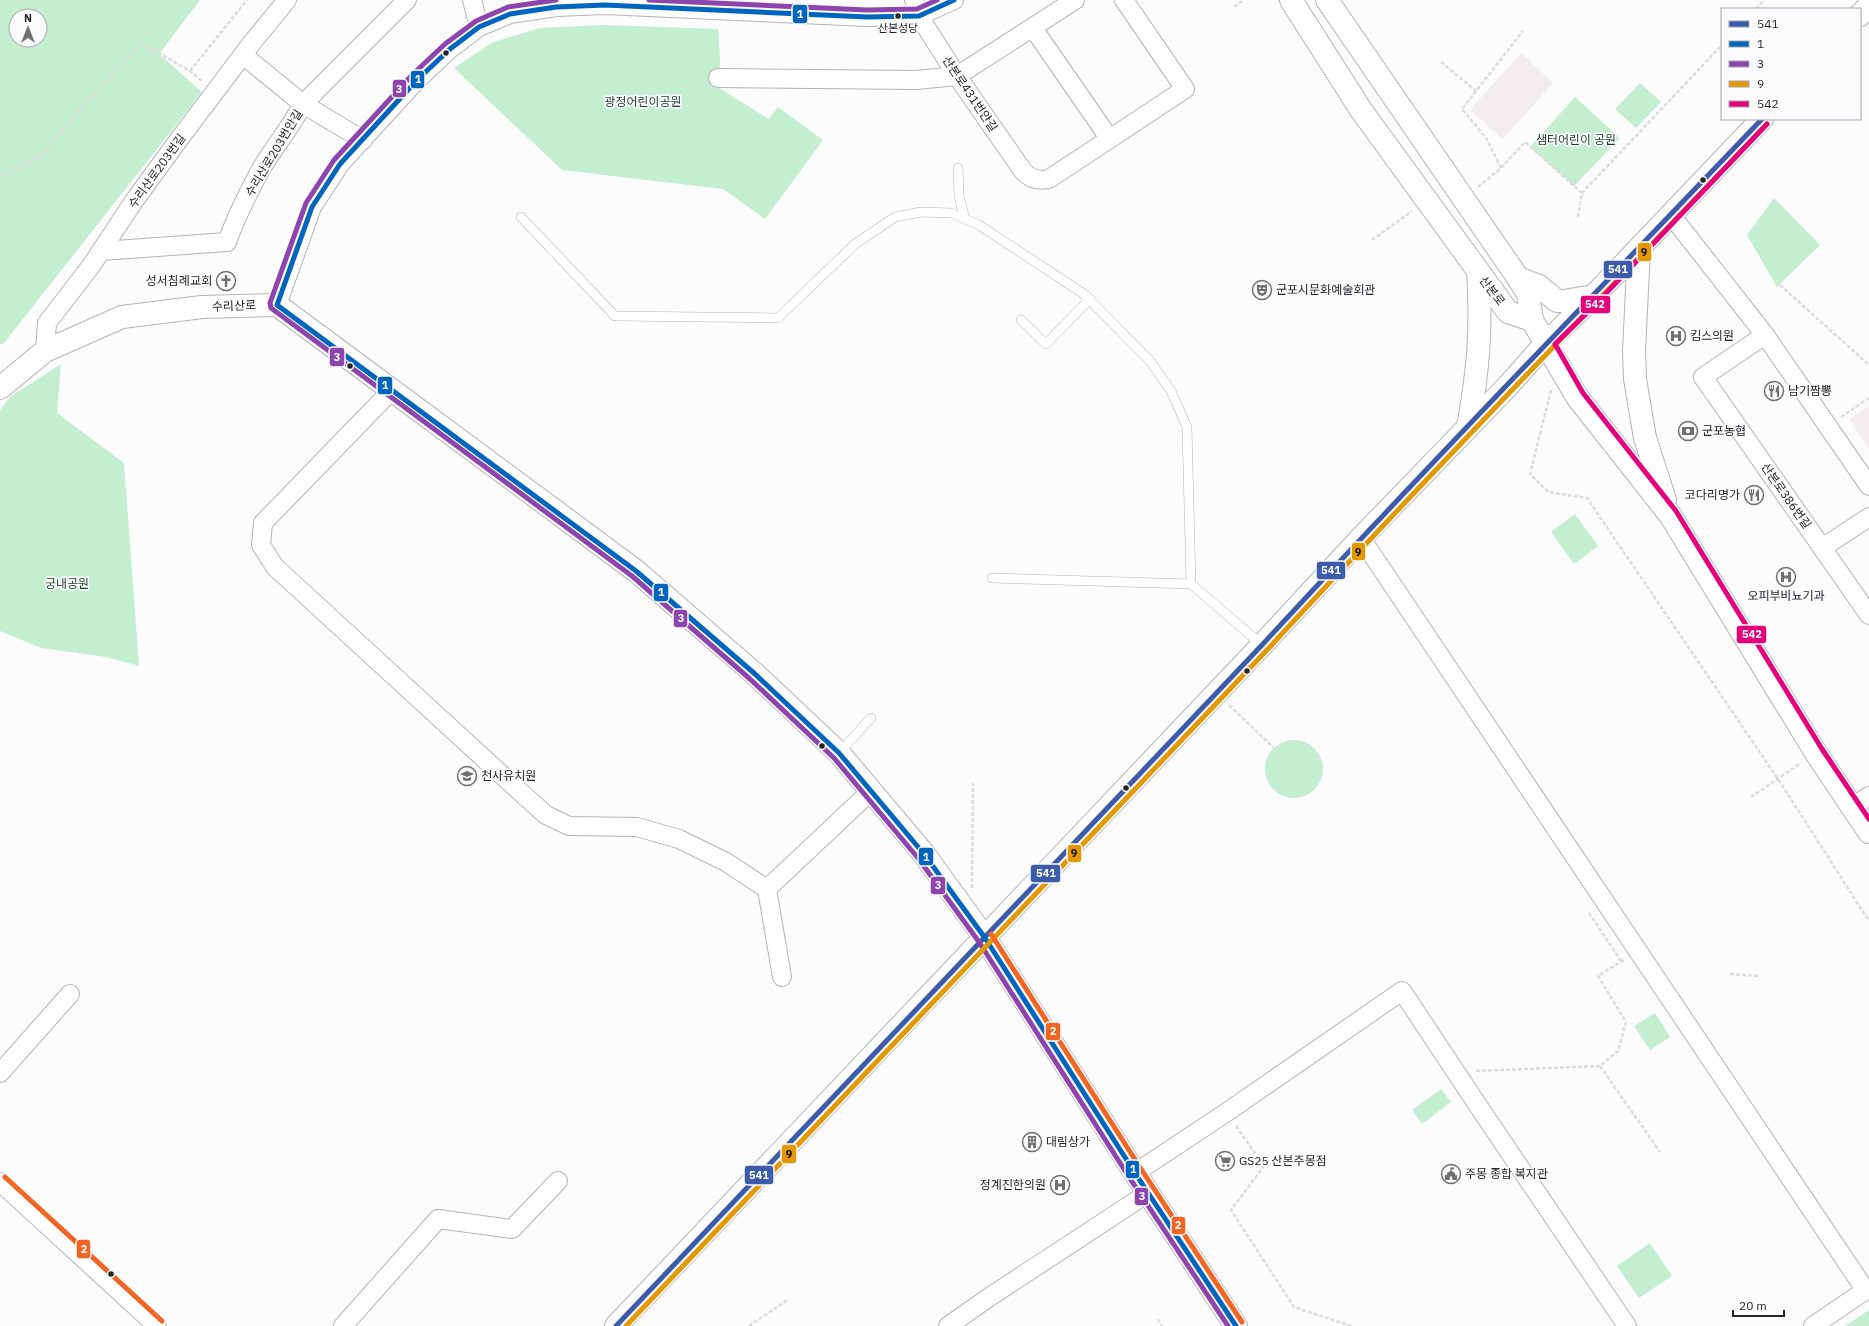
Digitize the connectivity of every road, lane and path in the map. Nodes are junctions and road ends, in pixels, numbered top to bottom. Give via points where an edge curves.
1 (247, 0) edge
2 (287, 0) edge
3 (407, 0) edge
4 (472, 0) edge
5 (954, 0) edge
6 (1075, 0) edge
7 (1124, 0) edge
8 (1244, 0) edge
9 (1291, 0) edge
10 (1327, 0) edge
11 (1764, 0) edge
12 (1869, 6) edge
13 (1234, 7) dead end
14 (917, 8) edge
15 (1757, 8) edge
16 (1861, 14) edge
17 (479, 27) junction
18 (1033, 28) junction
19 (1523, 30) dead end
20 (1721, 46) edge
21 (243, 55) junction
22 (1441, 62) dead end
23 (957, 76) junction
24 (718, 78) dead end
25 (1476, 91) junction
26 (303, 104) junction
27 (1761, 120) edge
28 (1109, 138) junction
29 (363, 140) junction
30 (958, 168) dead end
31 (1501, 168) junction
32 (0, 176) edge
33 (1582, 193) junction
34 (1464, 199) junction
35 (1426, 201) junction
36 (1670, 215) junction
37 (521, 217) dead end
38 (1578, 217) dead end
39 (965, 219) junction
40 (1372, 240) dead end
41 (1638, 249) junction
42 (101, 251) junction
43 (1478, 272) junction
44 (1518, 278) junction
45 (1780, 284) dead end
46 (1593, 296) junction
47 (1090, 300) junction
48 (277, 305) junction
49 (1021, 320) dead end
50 (1532, 320) junction
51 (1765, 335) junction
52 (1546, 343) junction
53 (44, 351) junction
54 (1557, 363) junction
55 (1869, 365) edge
56 (0, 388) edge
57 (392, 390) junction
58 (1869, 398) edge
59 (1828, 426) junction
60 (1468, 428) junction
61 (1869, 486) edge
62 (1670, 515) junction
63 (1869, 517) edge
64 (1361, 538) junction
65 (1822, 548) junction
66 (992, 578) dead end
67 (1191, 584) junction
68 (1869, 615) edge
69 (1262, 645) junction
70 (1216, 693) junction
71 (871, 718) dead end
72 (1274, 748) dead end
73 (839, 753) junction
74 (1816, 753) junction
75 (1778, 779) junction
76 (973, 783) dead end
77 (870, 792) junction
78 (1751, 797) dead end
79 (1861, 802) edge
80 (1869, 832) edge
81 (767, 889) junction
82 (972, 890) dead end
83 (1589, 913) dead end
84 (1869, 921) edge
85 (985, 938) junction
86 (1638, 951) junction
87 (1621, 961) junction
88 (1730, 974) dead end
89 (1758, 976) dead end
90 (782, 977) dead end
91 (70, 994) dead end
92 (1600, 1066) junction
93 (1474, 1072) dead end
94 (0, 1073) edge
95 (1227, 1112) junction
96 (1660, 1152) dead end
97 (1135, 1173) junction
98 (558, 1181) dead end
99 (0, 1182) edge
100 (1148, 1193) junction
101 (1867, 1290) edge
102 (789, 1299) dead end
103 (1158, 1319) dead end
104 (158, 1326) edge
105 (343, 1326) edge
106 (616, 1326) edge
107 (749, 1326) edge
108 (948, 1326) edge
109 (1162, 1326) edge
110 (1236, 1326) edge
111 (1351, 1326) edge
112 (1627, 1326) edge
113 (1813, 1326) edge

1 - 32 path via 190,71 141,43 42,155
2 - 21 street, 수리산로203번길
3 - 26 street, 수리산로203번안길
4 - 17 street
5 - 14 street
6 - 18 street
7 - 28 street via 1185,89
8 - 13 path
9 - 35 street, 산본로 via 1361,110
10 - 34 street
11 - 15 path
12 - 16 street
14 - 17 street via 867,17 605,5 556,7 510,14
14 - 23 street, 산본로431번안길
17 - 29 street via 417,80
18 - 23 street
18 - 28 street
19 - 25 path
20 - 33 path
21 - 26 street
21 - 42 street, 수리산로203번길 via 134,202
22 - 25 path
23 - 24 street via 916,80
23 - 28 street, 산본로431번안길 via 1023,171 1034,179 1049,179
25 - 31 path via 1462,109 1486,138
26 - 29 street
26 - 42 street, 수리산로203번안길 via 262,168 237,215 227,242
27 - 36 street
29 - 48 street via 340,164 312,207
30 - 39 lane via 959,196
31 - 33 path via 1525,142
31 - 34 path
33 - 38 path
34 - 44 street
35 - 40 path
35 - 43 street, 산본로
36 - 41 street
36 - 51 street
37 - 39 lane via 615,316 778,318 855,244 895,217 921,212 950,213
39 - 47 lane via 979,225
41 - 46 street
41 - 62 street via 1635,379 1645,438
42 - 53 street, 수리산로203번길 via 47,323
43 - 50 street, 산본로 via 1508,312
43 - 60 street via 1481,328
44 - 46 street via 1539,286 1557,301
44 - 50 street via 1528,294
45 - 55 path
46 - 52 street
47 - 49 lane via 1046,344
47 - 67 lane via 1150,361 1171,391 1187,427
48 - 53 street, 수리산로 via 202,307 122,317
48 - 57 street
50 - 52 street
51 - 59 street
51 - 65 street, 산본로386번길 via 1703,377
52 - 54 street
52 - 60 street
53 - 56 street, 수리산로
54 - 62 street via 1577,397
54 - 75 path via 1530,474 1548,492 1587,498
57 - 73 street via 636,571 755,674
57 - 81 street via 264,523 261,545 274,567 546,814 569,826 637,827 679,839 726,862
58 - 59 path
59 - 61 street
60 - 64 street
62 - 74 street
63 - 65 street
64 - 69 street
64 - 86 street
65 - 68 street, 산본로386번길
66 - 67 lane
67 - 69 lane
69 - 70 street
70 - 72 path
70 - 85 street
71 - 73 lane
73 - 77 street
74 - 75 path
74 - 79 street
75 - 78 path
75 - 84 path
76 - 82 path
77 - 81 street
77 - 85 street via 924,854
79 - 80 street
81 - 90 street
83 - 87 path
85 - 97 street
85 - 106 street
86 - 87 path
86 - 101 street
87 - 92 path via 1598,976 1626,1022 1618,1051
88 - 89 path
91 - 94 street
92 - 93 path
92 - 96 path
95 - 97 street
95 - 111 path via 1264,1166 1231,1210 1294,1307
95 - 112 street via 1402,990
97 - 100 street
98 - 105 street via 512,1229 438,1219
99 - 104 street
100 - 108 street
100 - 110 street
101 - 113 street
102 - 107 path
103 - 109 path

